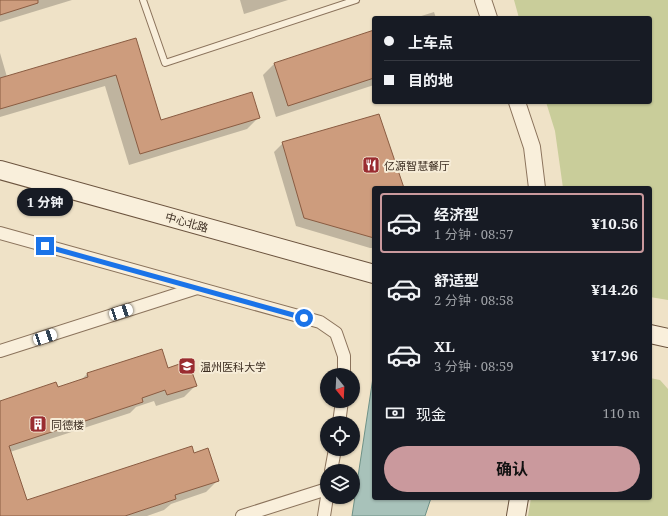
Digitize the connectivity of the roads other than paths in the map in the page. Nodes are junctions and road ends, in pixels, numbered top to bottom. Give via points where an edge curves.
1 (144, 0) edge
2 (356, 0) edge
3 (484, 0) edge
4 (488, 16) edge
5 (518, 104) edge
6 (0, 170) edge
7 (537, 186) edge
8 (0, 233) edge
9 (372, 273) edge
10 (197, 288) junction
11 (652, 334) edge
12 (668, 338) edge
13 (0, 351) edge
14 (344, 368) edge
15 (320, 491) edge
16 (519, 500) edge
17 (326, 504) edge
18 (242, 516) edge
19 (324, 516) edge
20 (516, 516) edge

1 - 2 lane via 165,63
3 - 4 street
5 - 7 street via 532,148
6 - 9 main road, 中心北路
8 - 10 street
10 - 13 street
10 - 14 street via 320,322 336,333 344,356
11 - 12 main road
15 - 18 street
16 - 20 main road
17 - 19 street

